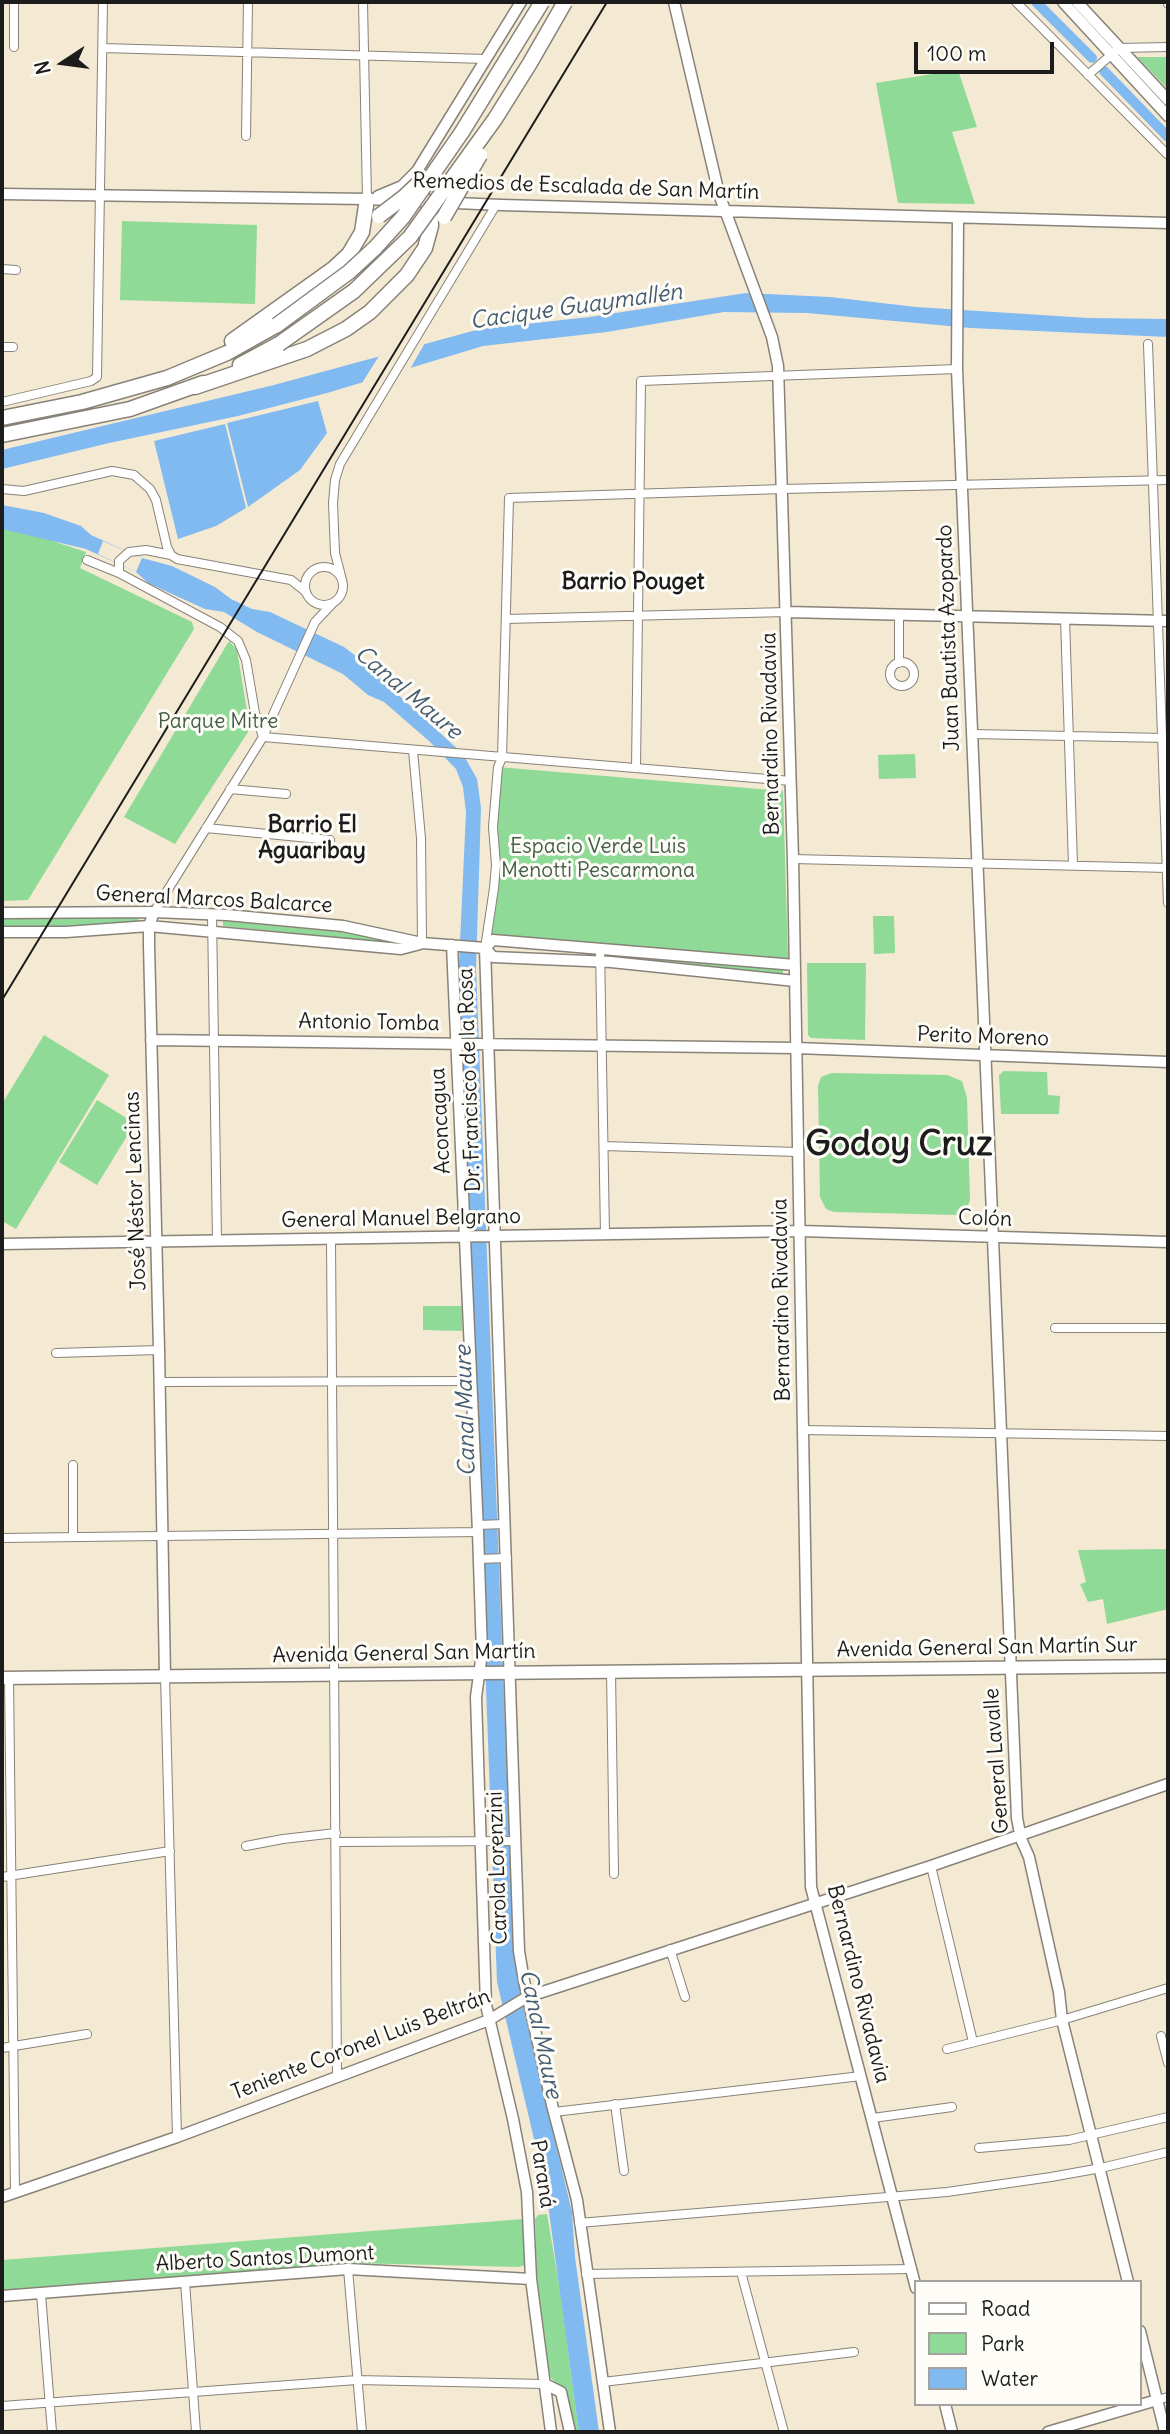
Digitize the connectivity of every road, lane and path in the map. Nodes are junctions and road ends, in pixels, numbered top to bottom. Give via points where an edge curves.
1 (14, 2) edge
2 (103, 2) edge
3 (248, 2) edge
4 (363, 2) edge
5 (521, 2) edge
6 (565, 2) edge
7 (572, 2) edge
8 (674, 2) edge
9 (1016, 2) edge
10 (1063, 2) edge
11 (1077, 2) edge
12 (539, 5) edge
13 (1085, 6) edge
14 (14, 47) dead end
15 (1168, 47) edge
16 (103, 48) junction
17 (247, 52) junction
18 (1112, 53) junction
19 (364, 56) junction
20 (486, 59) junction
21 (530, 64) junction
22 (1088, 75) junction
23 (1168, 100) edge
24 (1168, 116) edge
25 (462, 132) junction
26 (246, 136) dead end
27 (1168, 155) edge
28 (2, 194) edge
29 (100, 195) junction
30 (366, 199) junction
31 (430, 201) junction
32 (496, 205) junction
33 (724, 210) junction
34 (379, 216) dead end
35 (444, 218) dead end
36 (957, 218) junction
37 (1168, 223) edge
38 (2, 269) edge
39 (16, 270) dead end
40 (1148, 344) dead end
41 (2, 347) edge
42 (13, 347) dead end
43 (957, 369) junction
44 (779, 376) junction
45 (167, 378) junction
46 (195, 387) junction
47 (2, 402) edge
48 (2, 418) edge
49 (2, 435) edge
50 (1154, 481) junction
51 (1168, 481) edge
52 (962, 486) junction
53 (2, 489) edge
54 (783, 489) junction
55 (638, 493) junction
56 (335, 542) junction
57 (171, 555) junction
58 (86, 560) dead end
59 (317, 567) junction
60 (118, 568) junction
61 (308, 575) junction
62 (341, 576) junction
63 (291, 580) junction
64 (305, 591) junction
65 (311, 600) junction
66 (333, 603) junction
67 (787, 612) junction
68 (899, 614) junction
69 (637, 616) junction
70 (967, 616) junction
71 (1065, 618) junction
72 (506, 619) junction
73 (1163, 621) edge
74 (314, 626) junction
75 (899, 663) dead end
76 (973, 734) junction
77 (1069, 736) junction
78 (263, 737) junction
79 (1166, 738) edge
80 (413, 751) junction
81 (502, 758) junction
82 (636, 768) junction
83 (791, 781) junction
84 (230, 789) junction
85 (286, 793) dead end
86 (206, 828) junction
87 (330, 840) dead end
88 (793, 859) junction
89 (978, 862) junction
90 (1073, 865) junction
91 (1168, 868) edge
92 (1168, 904) edge
93 (154, 912) junction
94 (2, 914) edge
95 (212, 915) junction
96 (149, 926) junction
97 (2, 932) edge
98 (212, 932) junction
99 (422, 943) junction
100 (456, 946) junction
101 (480, 947) junction
102 (600, 948) junction
103 (600, 962) junction
104 (795, 965) junction
105 (795, 981) junction
106 (151, 1040) junction
107 (214, 1040) junction
108 (460, 1044) junction
109 (483, 1044) junction
110 (602, 1045) junction
111 (796, 1048) junction
112 (986, 1056) junction
113 (1168, 1062) edge
114 (604, 1146) junction
115 (798, 1152) junction
116 (800, 1231) junction
117 (605, 1234) junction
118 (468, 1236) junction
119 (490, 1236) junction
120 (331, 1238) junction
121 (993, 1238) junction
122 (217, 1241) junction
123 (1168, 1242) edge
124 (157, 1243) junction
125 (2, 1244) edge
126 (1055, 1328) dead end
127 (1168, 1328) edge
128 (159, 1350) junction
129 (56, 1353) dead end
130 (332, 1381) junction
131 (472, 1381) junction
132 (160, 1382) junction
133 (803, 1430) junction
134 (1001, 1433) junction
135 (1168, 1436) edge
136 (73, 1465) dead end
137 (501, 1524) junction
138 (479, 1528) junction
139 (334, 1534) junction
140 (162, 1535) junction
141 (73, 1537) junction
142 (2, 1538) edge
143 (503, 1558) junction
144 (481, 1559) junction
145 (1010, 1666) junction
146 (1168, 1666) edge
147 (806, 1669) junction
148 (611, 1671) junction
149 (484, 1672) junction
150 (507, 1672) junction
151 (335, 1674) junction
152 (165, 1676) junction
153 (6, 1678) edge
154 (1168, 1784) edge
155 (1020, 1835) junction
156 (336, 1838) junction
157 (486, 1841) junction
158 (513, 1841) junction
159 (246, 1846) dead end
160 (170, 1851) junction
161 (931, 1866) junction
162 (614, 1874) dead end
163 (12, 1876) junction
164 (2, 1877) edge
165 (815, 1904) junction
166 (670, 1949) junction
167 (1168, 1988) edge
168 (685, 1997) dead end
169 (524, 1999) junction
170 (489, 2020) junction
171 (1062, 2020) junction
172 (87, 2034) dead end
173 (1161, 2036) dead end
174 (973, 2042) junction
175 (13, 2046) junction
176 (2, 2048) edge
177 (947, 2049) dead end
178 (1168, 2063) edge
179 (337, 2076) junction
180 (861, 2076) junction
181 (615, 2104) junction
182 (952, 2107) dead end
183 (554, 2112) junction
184 (873, 2118) junction
185 (1168, 2118) edge
186 (1093, 2136) junction
187 (177, 2137) junction
188 (979, 2148) dead end
189 (1168, 2152) edge
190 (1101, 2168) junction
191 (624, 2171) dead end
192 (15, 2193) junction
193 (2, 2197) edge
194 (893, 2197) junction
195 (579, 2223) junction
196 (348, 2269) junction
197 (912, 2269) junction
198 (740, 2272) junction
199 (586, 2274) junction
200 (531, 2279) junction
201 (914, 2280) edge
202 (1128, 2280) edge
203 (185, 2282) junction
204 (41, 2294) junction
205 (2, 2297) edge
206 (1142, 2337) edge
207 (854, 2352) dead end
208 (766, 2362) junction
209 (358, 2380) junction
210 (603, 2382) junction
211 (545, 2384) junction
212 (193, 2390) junction
213 (1163, 2398) edge
214 (49, 2402) junction
215 (1142, 2404) edge
216 (2, 2406) edge
217 (946, 2406) edge
218 (1136, 2406) edge
219 (52, 2432) edge
220 (197, 2432) edge
221 (362, 2432) edge
222 (551, 2432) edge
223 (570, 2432) edge
224 (610, 2432) edge
225 (784, 2432) edge
226 (952, 2432) edge
227 (1048, 2432) edge
228 (1165, 2432) edge

1 - 14 street
2 - 16 street
3 - 17 street
4 - 19 street
5 - 20 street
6 - 21 highway, bridge
7 - 21 highway, bridge
8 - 33 street, Bernardino Rivadavia
9 - 22 street
10 - 18 street
11 - 13 street
12 - 25 highway, bridge
13 - 18 street
15 - 18 street
16 - 17 street
16 - 29 street
17 - 19 street
17 - 26 street
18 - 22 street
18 - 23 street
18 - 24 street
19 - 20 street
19 - 30 street
20 - 30 street via 410,180
21 - 35 highway, bridge
21 - 46 highway, bridge via 410,237 370,277 279,344
22 - 27 street
25 - 34 highway, bridge via 410,192
25 - 45 highway, bridge via 388,236 342,277 277,325 227,353
28 - 29 street, Remedios de Escalada de San Martín
29 - 30 street, Remedios de Escalada de San Martín
29 - 47 street via 97,377
30 - 31 street, Remedios de Escalada de San Martín
30 - 45 highway via 360,238 341,262 257,325
31 - 32 street, Remedios de Escalada de San Martín
31 - 46 highway via 431,226 425,248 407,275 370,312 307,349
32 - 33 street, Remedios de Escalada de San Martín
32 - 56 street via 340,464 334,494
33 - 36 street, Remedios de Escalada de San Martín
33 - 44 street, Bernardino Rivadavia via 775,346
36 - 37 street, Remedios de Escalada de San Martín
36 - 43 street, Juan Bautista Azopardo
38 - 39 street
40 - 50 street
41 - 42 street
43 - 44 street
43 - 52 street, Juan Bautista Azopardo
44 - 54 street, Bernardino Rivadavia
44 - 55 street via 640,381
45 - 48 highway
46 - 49 highway via 130,409
50 - 51 street
50 - 52 street
50 - 73 street
52 - 54 street
52 - 70 street, Juan Bautista Azopardo
53 - 57 street via 29,490 112,471 134,475 156,500
54 - 55 street
54 - 67 street, Bernardino Rivadavia
55 - 69 street
55 - 72 street via 509,498
56 - 59 street via 326,561
56 - 62 street
57 - 60 street via 129,552
57 - 63 street
58 - 60 street
59 - 61 street
59 - 62 street via 333,568
60 - 78 street via 238,641
61 - 63 street
61 - 64 street
62 - 66 street via 343,591
63 - 64 street
64 - 65 street
65 - 66 street
65 - 74 street
66 - 74 street, José Néstor Lencinas
67 - 68 street
67 - 69 street
67 - 83 street, Bernardino Rivadavia
68 - 70 street
68 - 75 street
69 - 72 street
69 - 82 street
70 - 71 street
70 - 76 street, Juan Bautista Azopardo
71 - 73 street
71 - 77 street
72 - 81 street
73 - 79 street
74 - 78 street, José Néstor Lencinas
76 - 77 street
76 - 89 street, Juan Bautista Azopardo
77 - 79 street
77 - 90 street
78 - 80 street
78 - 84 street, José Néstor Lencinas
79 - 91 street
80 - 81 street
80 - 99 street via 421,838
81 - 82 street
81 - 101 street via 493,827 495,888
82 - 83 street
83 - 88 street, Bernardino Rivadavia
84 - 85 street
84 - 86 street, José Néstor Lencinas
86 - 87 street
86 - 93 street, José Néstor Lencinas
88 - 89 street
88 - 104 street, Bernardino Rivadavia
89 - 90 street
89 - 112 street, Juan Bautista Azopardo
90 - 91 street
91 - 92 street
93 - 94 street, General Marcos Balcarce
93 - 95 street, General Marcos Balcarce
93 - 96 street, José Néstor Lencinas
95 - 98 street
95 - 99 street, General Marcos Balcarce via 343,926
96 - 97 street, General Marcos Balcarce
96 - 98 street, General Marcos Balcarce
96 - 106 street, José Néstor Lencinas
98 - 99 street, General Marcos Balcarce via 401,949
98 - 107 street
99 - 100 street, General Marcos Balcarce
100 - 101 street, General Marcos Balcarce
100 - 108 street, Aconcagua
101 - 102 street, General Marcos Balcarce via 493,940
101 - 103 street, General Marcos Balcarce via 493,957
101 - 109 street, Dr. Francisco de la Rosa
102 - 103 street
102 - 104 street, General Marcos Balcarce
103 - 105 street, General Marcos Balcarce
103 - 110 street
104 - 105 street, Bernardino Rivadavia
105 - 111 street, Bernardino Rivadavia
106 - 107 street, Antonio Tomba
106 - 124 street, José Néstor Lencinas
107 - 108 street, Antonio Tomba
107 - 122 street
108 - 109 street, Antonio Tomba
108 - 118 street, Aconcagua
109 - 110 street, Antonio Tomba
109 - 119 street, Dr. Francisco de la Rosa
110 - 111 street, Antonio Tomba
110 - 114 street
111 - 112 street, Perito Moreno
111 - 115 street, Bernardino Rivadavia
112 - 113 street, Perito Moreno
112 - 121 street, General Lavalle
114 - 115 street
114 - 117 street
115 - 116 street, Bernardino Rivadavia
116 - 117 street, General Manuel Belgrano
116 - 121 street, Colón
116 - 133 street, Bernardino Rivadavia
117 - 119 street, General Manuel Belgrano
118 - 119 street, General Manuel Belgrano
118 - 120 street, General Manuel Belgrano
118 - 131 street, Aconcagua
119 - 137 street, Dr. Francisco de la Rosa
120 - 122 street, General Manuel Belgrano
120 - 130 street
121 - 123 street, Colón
121 - 134 street, General Lavalle
122 - 124 street, General Manuel Belgrano
124 - 125 street, General Manuel Belgrano
124 - 128 street, José Néstor Lencinas
126 - 127 street
128 - 129 street
128 - 132 street, José Néstor Lencinas
130 - 131 street
130 - 132 street
130 - 139 street
131 - 138 street, Aconcagua
132 - 140 street, José Néstor Lencinas
133 - 134 street
133 - 147 street, Bernardino Rivadavia
134 - 135 street
134 - 145 street, General Lavalle
136 - 141 street
137 - 138 street
137 - 143 street, Dr. Francisco de la Rosa
138 - 139 street
138 - 144 street, Aconcagua
139 - 140 street
139 - 151 street
140 - 141 street
140 - 152 street, José Néstor Lencinas
141 - 142 street
143 - 144 street
143 - 150 street, Dr. Francisco de la Rosa
144 - 149 street, Aconcagua
145 - 146 main road, Avenida General San Martín Sur
145 - 147 main road, Avenida General San Martín Sur
145 - 155 street, General Lavalle
147 - 148 main road, Avenida General San Martín
147 - 165 street, Bernardino Rivadavia
148 - 150 main road, Avenida General San Martín
148 - 162 street
149 - 150 main road, Avenida General San Martín
149 - 151 main road, Avenida General San Martín
149 - 157 street, Paraná via 475,1697
150 - 158 street, Carola Lorenzini
151 - 152 main road, Avenida General San Martín
151 - 156 street
152 - 153 main road, Avenida General San Martín
152 - 160 street
153 - 163 street
154 - 155 street, Teniente Coronel Luis Beltrán
155 - 161 street, Teniente Coronel Luis Beltrán
155 - 171 street, General Lavalle via 1029,1857
156 - 157 street
156 - 159 street via 291,1838
156 - 179 street
157 - 158 street
157 - 170 street, Paraná
158 - 169 street, Carola Lorenzini
160 - 163 street
160 - 187 street
161 - 165 street, Teniente Coronel Luis Beltrán
161 - 174 street
163 - 164 street
163 - 175 street
165 - 166 street, Teniente Coronel Luis Beltrán
165 - 180 street, Bernardino Rivadavia
166 - 168 street
166 - 169 street, Teniente Coronel Luis Beltrán
167 - 171 street
169 - 170 street, Teniente Coronel Luis Beltrán
169 - 183 street, Carola Lorenzini
170 - 179 street, Teniente Coronel Luis Beltrán
170 - 200 street, Paraná via 527,2192
171 - 174 street
171 - 186 street, General Lavalle
172 - 175 street
173 - 178 street
174 - 177 street
175 - 176 street
175 - 192 street
179 - 187 street, Teniente Coronel Luis Beltrán
180 - 181 street
180 - 184 street, Bernardino Rivadavia
181 - 183 street
181 - 191 street
182 - 184 street
183 - 195 street, Carola Lorenzini
184 - 194 street, Bernardino Rivadavia
185 - 186 street
186 - 188 street
186 - 190 street, General Lavalle
187 - 192 street, Teniente Coronel Luis Beltrán
189 - 190 street
190 - 194 street
190 - 202 street, General Lavalle
192 - 193 street, Teniente Coronel Luis Beltrán
194 - 195 street
194 - 197 street, Bernardino Rivadavia
195 - 199 street, Carola Lorenzini
196 - 200 street, Alberto Santos Dumont
196 - 203 street, Alberto Santos Dumont
196 - 209 street
197 - 198 street
197 - 201 street, Bernardino Rivadavia
198 - 199 street
198 - 208 street
199 - 210 street, Carola Lorenzini
200 - 211 street, Paraná
203 - 204 street, Alberto Santos Dumont
203 - 212 street
204 - 205 street, Alberto Santos Dumont
204 - 214 street
206 - 213 street
207 - 208 street
208 - 210 street
208 - 225 street
209 - 211 street
209 - 212 street
209 - 221 street
210 - 224 street, Carola Lorenzini
211 - 222 street, Paraná
211 - 223 street via 561,2392
212 - 214 street
212 - 220 street
213 - 215 street
213 - 228 street
214 - 216 street
214 - 219 street
217 - 226 street
218 - 227 street

